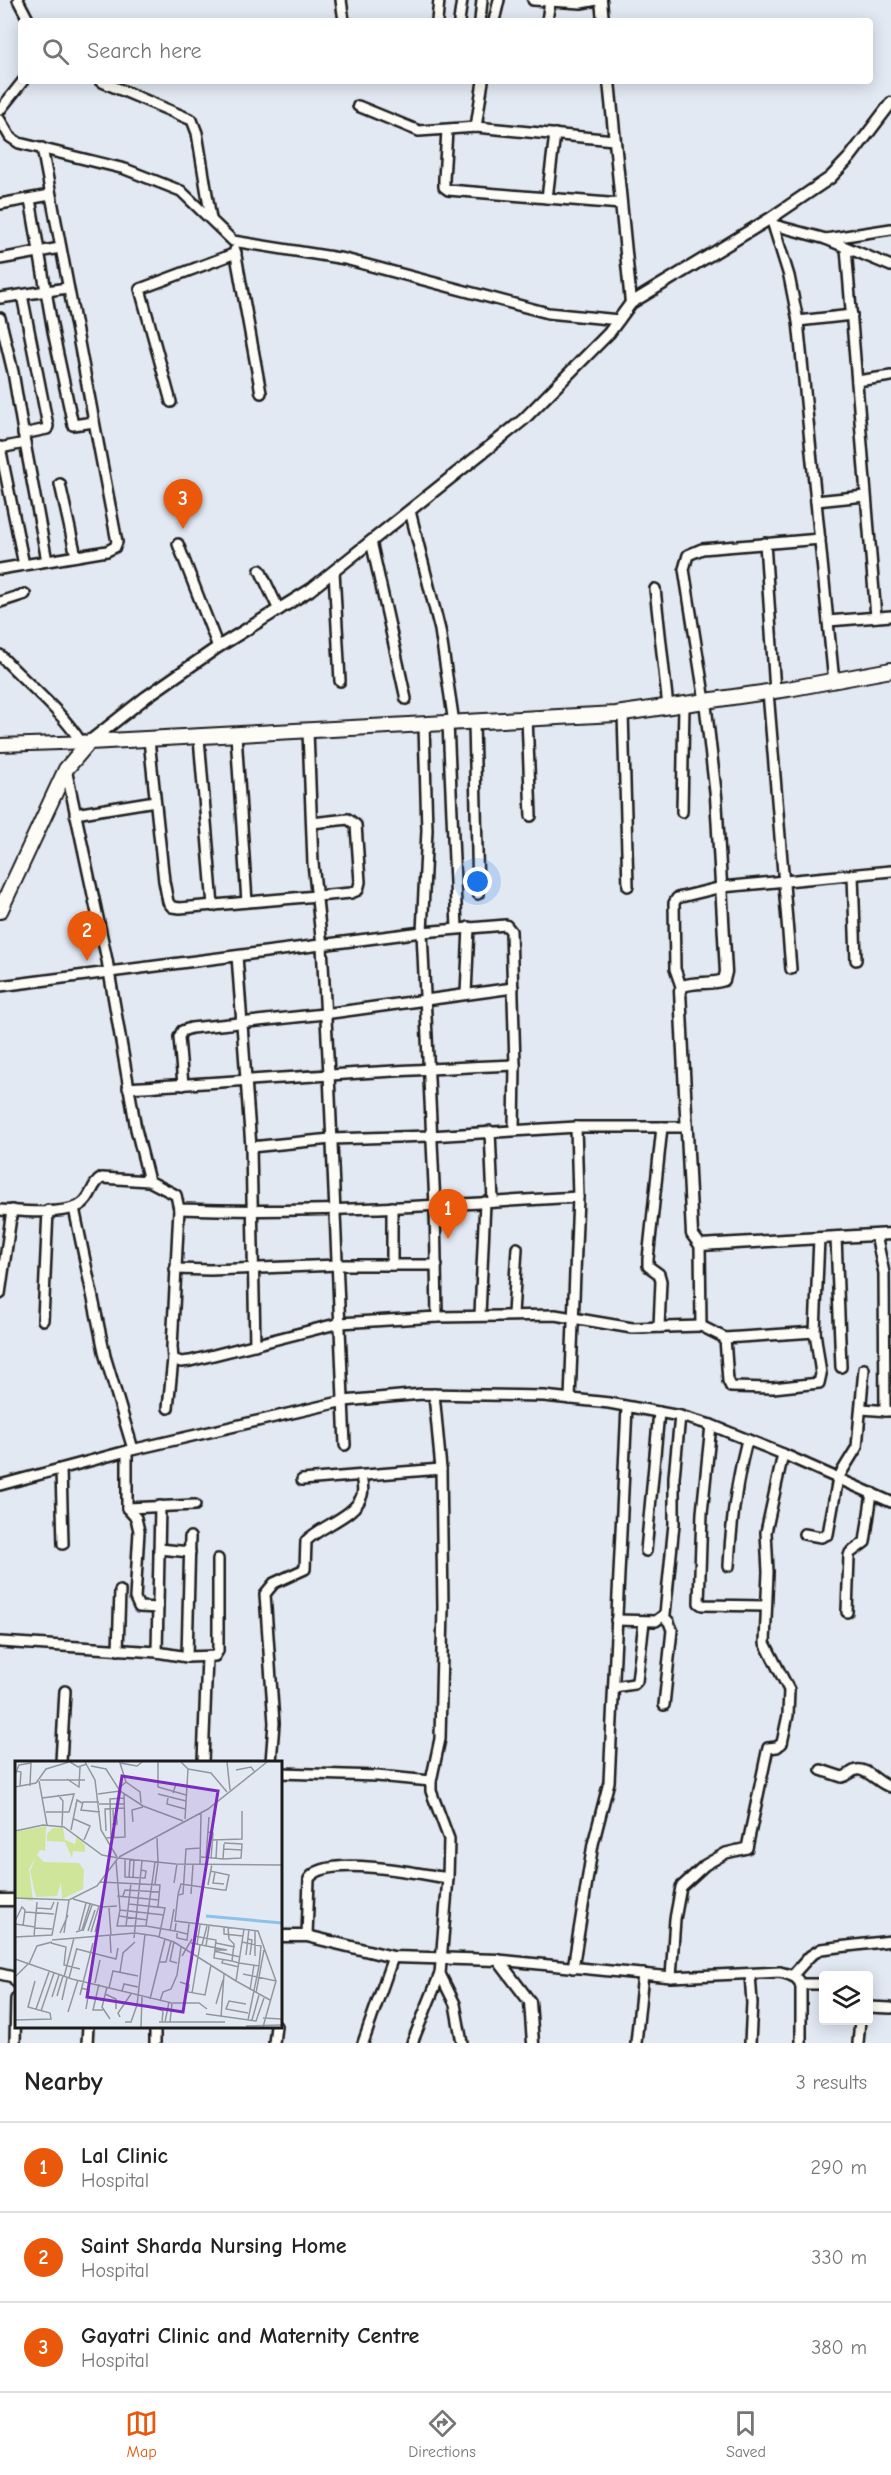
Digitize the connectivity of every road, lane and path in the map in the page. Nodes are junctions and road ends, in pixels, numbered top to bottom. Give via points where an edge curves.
1 (18, 0) edge
2 (341, 0) edge
3 (439, 0) edge
4 (462, 0) edge
5 (483, 0) edge
6 (499, 0) edge
7 (533, 0) edge
8 (599, 0) edge
9 (550, 1) edge
10 (27, 18) edge
11 (344, 18) edge
12 (437, 18) edge
13 (459, 18) edge
14 (480, 18) edge
15 (495, 18) edge
16 (548, 18) edge
17 (602, 18) edge
18 (21, 84) edge
19 (107, 84) edge
20 (483, 84) edge
21 (609, 84) edge
22 (891, 103) edge
23 (358, 106) dead end
24 (0, 110) edge
25 (0, 120) edge
26 (476, 128) junction
27 (447, 130) junction
28 (555, 134) junction
29 (10, 137) junction
30 (0, 140) edge
31 (614, 140) junction
32 (42, 148) junction
33 (50, 195) junction
34 (547, 198) junction
35 (30, 199) junction
36 (0, 204) edge
37 (621, 204) junction
38 (211, 219) junction
39 (772, 222) junction
40 (891, 229) edge
41 (826, 239) junction
42 (233, 242) junction
43 (60, 248) junction
44 (846, 248) junction
45 (39, 252) junction
46 (236, 253) junction
47 (0, 259) edge
48 (891, 266) edge
49 (67, 288) junction
50 (47, 291) junction
51 (22, 295) junction
52 (0, 298) edge
53 (631, 303) junction
54 (852, 315) junction
55 (0, 318) edge
56 (619, 320) junction
57 (798, 321) junction
58 (891, 376) edge
59 (857, 381) junction
60 (261, 393) dead end
61 (171, 402) dead end
62 (94, 422) junction
63 (24, 439) junction
64 (0, 447) edge
65 (60, 484) dead end
66 (865, 496) junction
67 (816, 501) junction
68 (410, 511) junction
69 (820, 538) junction
70 (371, 542) junction
71 (765, 543) junction
72 (178, 544) dead end
73 (76, 556) junction
74 (47, 561) junction
75 (24, 565) junction
76 (0, 569) edge
77 (260, 570) dead end
78 (333, 572) junction
79 (655, 589) dead end
80 (25, 594) dead end
81 (0, 603) edge
82 (279, 610) junction
83 (891, 616) edge
84 (876, 617) junction
85 (828, 621) junction
86 (218, 646) junction
87 (0, 655) edge
88 (891, 670) edge
89 (340, 681) dead end
90 (834, 682) junction
91 (772, 692) junction
92 (406, 699) dead end
93 (705, 701) junction
94 (684, 704) junction
95 (668, 706) junction
96 (623, 713) junction
97 (527, 718) junction
98 (474, 722) junction
99 (451, 723) junction
100 (424, 725) junction
101 (308, 731) junction
102 (236, 735) junction
103 (199, 738) junction
104 (149, 740) junction
105 (85, 742) junction
106 (0, 745) edge
107 (66, 769) junction
108 (155, 801) junction
109 (682, 812) dead end
110 (75, 814) junction
111 (531, 816) dead end
112 (312, 823) junction
113 (891, 871) edge
114 (853, 875) junction
115 (783, 880) junction
116 (628, 886) dead end
117 (722, 887) junction
118 (478, 894) dead end
119 (315, 896) junction
120 (247, 902) junction
121 (213, 906) junction
122 (0, 910) edge
123 (469, 927) junction
124 (457, 928) junction
125 (422, 932) junction
126 (321, 946) junction
127 (237, 957) junction
128 (856, 960) dead end
129 (791, 969) dead end
130 (109, 972) junction
131 (0, 986) edge
132 (513, 988) junction
133 (682, 988) junction
134 (466, 994) junction
135 (424, 1000) junction
136 (324, 1014) junction
137 (240, 1021) junction
138 (515, 1065) junction
139 (427, 1070) junction
140 (329, 1074) junction
141 (247, 1081) junction
142 (183, 1085) junction
143 (128, 1088) junction
144 (576, 1127) junction
145 (662, 1127) junction
146 (687, 1127) junction
147 (514, 1130) junction
148 (490, 1131) junction
149 (430, 1136) junction
150 (331, 1139) junction
151 (250, 1147) junction
152 (149, 1181) junction
153 (578, 1197) junction
154 (489, 1202) junction
155 (435, 1205) junction
156 (392, 1207) junction
157 (74, 1209) junction
158 (179, 1209) junction
159 (336, 1209) junction
160 (0, 1210) edge
161 (12, 1210) junction
162 (48, 1210) junction
163 (252, 1211) junction
164 (891, 1234) edge
165 (876, 1235) junction
166 (836, 1237) junction
167 (819, 1238) junction
168 (700, 1245) junction
169 (517, 1248) dead end
170 (338, 1265) junction
171 (392, 1265) junction
172 (436, 1265) junction
173 (254, 1268) junction
174 (175, 1269) junction
175 (0, 1294) edge
176 (513, 1314) junction
177 (480, 1315) junction
178 (437, 1317) junction
179 (575, 1317) junction
180 (43, 1320) dead end
181 (340, 1323) junction
182 (701, 1326) junction
183 (659, 1327) junction
184 (815, 1332) junction
185 (888, 1337) edge
186 (725, 1338) junction
187 (255, 1345) junction
188 (173, 1359) junction
189 (840, 1367) dead end
190 (864, 1369) dead end
191 (434, 1394) junction
192 (570, 1399) junction
193 (344, 1401) junction
194 (627, 1407) junction
195 (168, 1408) dead end
196 (862, 1409) junction
197 (888, 1411) edge
198 (659, 1412) junction
199 (680, 1416) junction
200 (711, 1425) junction
201 (747, 1440) junction
202 (345, 1446) dead end
203 (130, 1450) junction
204 (783, 1454) junction
205 (61, 1469) junction
206 (441, 1469) junction
207 (362, 1476) junction
208 (838, 1478) junction
209 (302, 1480) dead end
210 (0, 1485) edge
211 (873, 1493) junction
212 (891, 1502) edge
213 (195, 1505) dead end
214 (160, 1506) junction
215 (128, 1508) junction
216 (804, 1534) dead end
217 (190, 1537) dead end
218 (63, 1545) dead end
219 (159, 1549) junction
220 (646, 1551) dead end
221 (190, 1552) junction
222 (218, 1559) dead end
223 (729, 1566) dead end
224 (120, 1591) dead end
225 (766, 1606) junction
226 (158, 1608) junction
227 (847, 1612) dead end
228 (664, 1617) junction
229 (616, 1620) junction
230 (644, 1622) junction
231 (0, 1642) edge
232 (118, 1650) junction
233 (157, 1652) junction
234 (187, 1657) junction
235 (207, 1657) junction
236 (614, 1687) junction
237 (65, 1691) dead end
238 (664, 1706) dead end
239 (61, 1761) edge
240 (203, 1761) edge
241 (271, 1761) edge
242 (821, 1770) dead end
243 (282, 1773) edge
244 (430, 1781) junction
245 (891, 1787) edge
246 (448, 1878) junction
247 (282, 1936) edge
248 (307, 1936) junction
249 (891, 1941) edge
250 (393, 1956) junction
251 (498, 1960) junction
252 (440, 1966) junction
253 (573, 1968) junction
254 (0, 1974) edge
255 (643, 1974) junction
256 (750, 1974) junction
257 (792, 1976) junction
258 (671, 1977) junction
259 (15, 1980) edge
260 (801, 1984) junction
261 (819, 1984) edge
262 (873, 2007) edge
263 (891, 2008) edge
264 (860, 2025) edge
265 (15, 2028) edge
266 (88, 2028) edge
267 (276, 2028) edge
268 (640, 2042) edge
269 (15, 2043) edge
270 (87, 2043) edge
271 (274, 2043) edge
272 (363, 2043) edge
273 (412, 2043) edge
274 (462, 2043) edge
275 (533, 2043) edge
276 (750, 2043) edge
277 (801, 2043) edge
278 (858, 2043) edge

1 - 10 street
2 - 11 street
3 - 12 street
4 - 13 street
5 - 14 street
6 - 15 street
7 - 9 street
8 - 9 street
8 - 17 street
9 - 16 street
18 - 24 street
19 - 38 street via 192,120
20 - 26 street
21 - 31 street
22 - 39 street via 830,178
23 - 27 street via 411,129
25 - 29 street
26 - 27 street
26 - 28 street
27 - 34 street via 444,187
28 - 31 street
28 - 34 street
29 - 30 street
29 - 32 street
31 - 37 street
32 - 33 street
32 - 38 street via 149,177 181,191
33 - 35 street
33 - 43 street
34 - 37 street
35 - 36 street
35 - 45 street
37 - 53 street
38 - 42 street
39 - 41 street
39 - 53 street
39 - 57 street
40 - 41 street
41 - 44 street
42 - 46 street
42 - 56 street via 345,259 548,313
43 - 45 street
43 - 49 street
44 - 48 street
44 - 54 street
45 - 47 street
45 - 50 street
46 - 60 street
46 - 61 street via 140,289
49 - 50 street
49 - 62 street
50 - 51 street
50 - 62 street via 73,425
51 - 52 street
51 - 63 street via 48,426
53 - 56 street
54 - 57 street
54 - 59 street
55 - 63 street
56 - 68 street via 523,420
57 - 67 street
58 - 59 street
59 - 66 street
62 - 73 street via 117,542 112,550
63 - 64 street
63 - 74 street
64 - 75 street
65 - 73 street
66 - 67 street
66 - 84 street
67 - 69 street
68 - 70 street
68 - 99 street via 440,630
69 - 71 street
69 - 85 street
70 - 78 street
70 - 92 street
71 - 91 street
71 - 93 street via 702,549 688,555 684,569
72 - 86 street
73 - 74 street
74 - 75 street
75 - 76 street
77 - 82 street
78 - 82 street
78 - 89 street
79 - 95 street
80 - 81 street
82 - 86 street
83 - 84 street
84 - 85 street
85 - 90 street
86 - 105 street
87 - 105 street
88 - 90 main road
90 - 91 main road
91 - 93 main road
91 - 115 street
93 - 94 main road
93 - 117 street
94 - 95 main road
94 - 109 street
95 - 96 main road
96 - 97 main road
96 - 116 street
97 - 98 main road
97 - 111 street
98 - 99 main road
98 - 118 street
99 - 100 main road
99 - 124 street
100 - 101 main road
100 - 125 street via 427,830
101 - 102 main road
101 - 112 street
102 - 103 main road
102 - 120 street
103 - 104 main road
103 - 121 street
104 - 105 main road
104 - 108 street
105 - 106 main road
105 - 107 main road
107 - 110 street
107 - 122 main road
108 - 110 street
108 - 121 street via 168,902 180,908
110 - 130 street
112 - 119 street
112 - 119 street via 353,820 360,882 358,890 351,893
113 - 114 street
114 - 115 street
114 - 128 street
115 - 117 street
115 - 129 street
117 - 133 street via 724,980 690,983
117 - 133 street via 675,899 675,969
119 - 120 street
119 - 126 street
120 - 121 street
123 - 124 street
123 - 132 street via 500,924 511,931
123 - 134 street
124 - 125 street
125 - 126 street
125 - 135 street
126 - 127 street
126 - 136 street
127 - 130 street
127 - 137 street
130 - 131 street
130 - 143 street
132 - 134 street
132 - 138 street
133 - 146 street
134 - 135 street
135 - 136 street
135 - 139 street
136 - 137 street
136 - 140 street
137 - 141 street
137 - 142 street via 182,1031 179,1043
138 - 139 street
138 - 147 street
139 - 140 street
139 - 149 street
140 - 141 street
140 - 150 street
141 - 142 street
141 - 151 street
142 - 143 street
143 - 152 street
144 - 145 street
144 - 147 street
144 - 153 street
145 - 146 street
145 - 183 street via 648,1259 648,1266 659,1274 661,1281
146 - 168 street via 692,1234
147 - 148 street
148 - 149 street
148 - 154 street
149 - 150 street
149 - 155 street
150 - 151 street
150 - 159 street
151 - 163 street
152 - 157 street via 102,1178
152 - 158 street via 176,1195
153 - 154 street
153 - 179 street
154 - 155 street
154 - 177 street
155 - 156 street
155 - 172 street
156 - 159 street
156 - 171 street
157 - 162 street
157 - 203 street via 105,1356
158 - 163 street
158 - 174 street
159 - 163 street
159 - 170 street
160 - 161 street
161 - 162 street
161 - 175 street
162 - 180 street
163 - 173 street
164 - 165 street
165 - 166 street
165 - 185 street via 884,1273
166 - 167 street
166 - 189 street
167 - 168 street
167 - 184 street
168 - 182 street
169 - 176 street
170 - 171 street
170 - 173 street
170 - 181 street
171 - 172 street
172 - 178 street
173 - 174 street
173 - 187 street
174 - 188 street
176 - 177 street
176 - 179 street
177 - 178 street
178 - 181 street
179 - 183 street via 632,1328
179 - 192 street
181 - 187 street
181 - 193 street
182 - 183 street
182 - 186 street
184 - 186 street
184 - 186 street via 820,1381 773,1388 730,1386
185 - 197 street
187 - 188 street via 190,1361
188 - 195 street
190 - 196 street
191 - 192 street
191 - 193 street
191 - 206 street
192 - 194 street
193 - 202 street
193 - 203 street
194 - 198 street
194 - 229 street
196 - 197 street
196 - 208 street via 857,1447
198 - 199 street
198 - 220 street
199 - 200 street
199 - 228 street
200 - 201 street
200 - 225 street via 702,1513 699,1603
201 - 204 street
201 - 223 street via 734,1501
203 - 205 street
203 - 215 street
204 - 208 street
204 - 225 street via 766,1532
205 - 210 street
205 - 218 street
206 - 207 street
206 - 244 street via 440,1739
207 - 209 street
207 - 241 street via 362,1495 356,1505 306,1541 305,1569 274,1583 265,1594 274,1723
208 - 211 street
208 - 216 street via 827,1536
211 - 212 street
211 - 227 street via 865,1542 849,1556
213 - 214 street
214 - 215 street
214 - 219 street
215 - 226 street via 139,1531 135,1598 139,1607
217 - 221 street
219 - 221 street
219 - 226 street
221 - 234 street
222 - 235 street via 218,1651
224 - 232 street
225 - 258 street via 766,1648 789,1690 789,1715 782,1743 768,1748 747,1848 715,1859 681,1887
226 - 233 street
228 - 230 street
228 - 238 street via 672,1630
229 - 230 street
229 - 236 street
230 - 236 street via 637,1681
231 - 232 street
232 - 233 street
233 - 234 street
234 - 235 street
235 - 240 street
236 - 253 street via 609,1782 593,1844
237 - 239 street
242 - 245 street via 843,1777 859,1770
243 - 244 street
244 - 246 street via 449,1839
246 - 248 street via 347,1865 320,1870 309,1879
246 - 252 street
247 - 248 street
248 - 250 street
249 - 257 street via 821,1949
250 - 252 street
250 - 272 street
251 - 252 street
251 - 253 street
251 - 275 street via 530,2001
252 - 273 street
252 - 274 street via 455,2004
253 - 255 street
254 - 259 street
255 - 258 street
255 - 268 street
256 - 257 street via 780,1972
256 - 258 street
256 - 276 street
257 - 260 street
260 - 261 street
260 - 277 street
262 - 263 street
264 - 278 street
265 - 269 street
266 - 270 street
267 - 271 street

